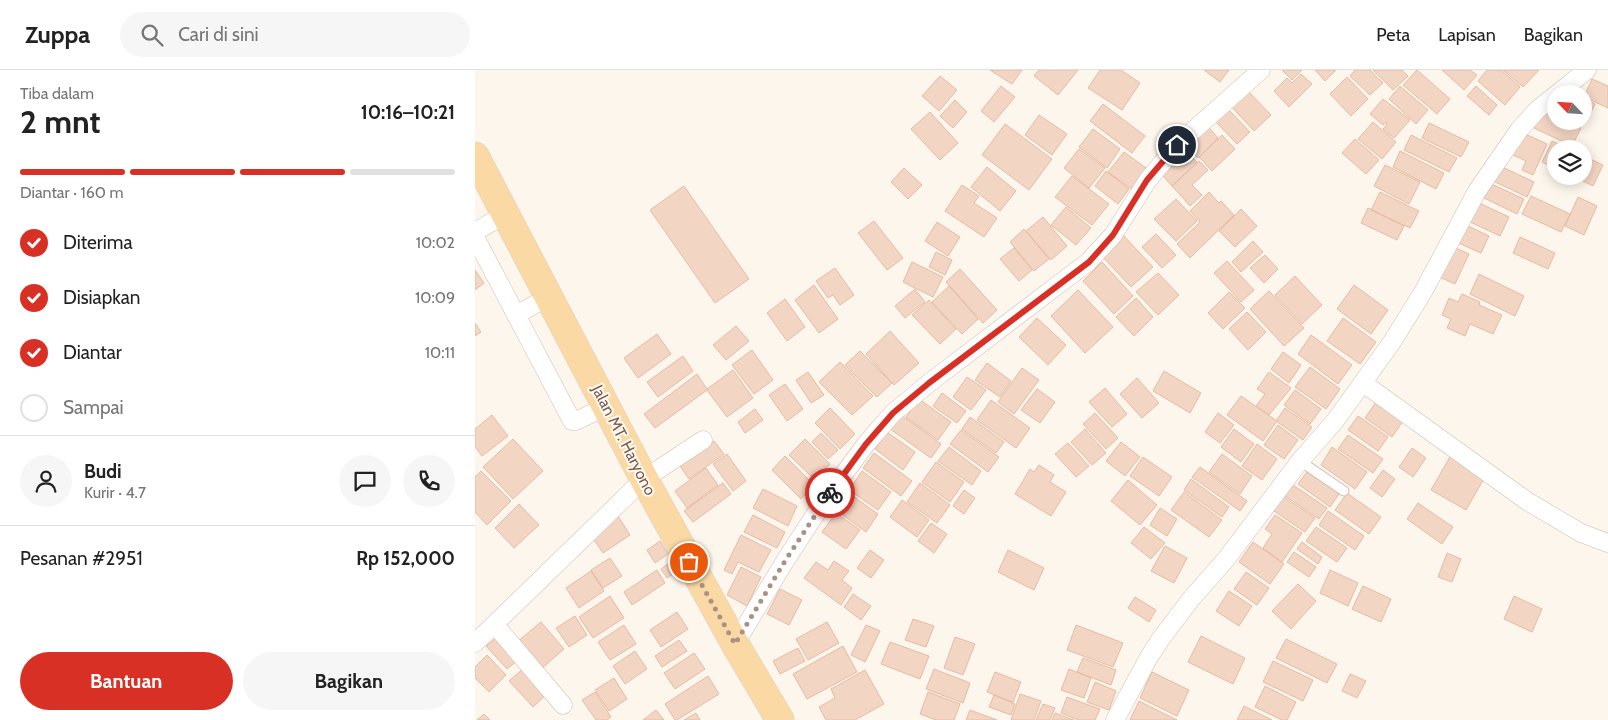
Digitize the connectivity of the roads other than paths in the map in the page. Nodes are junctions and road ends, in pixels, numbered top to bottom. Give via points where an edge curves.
1 (1261, 70) edge
2 (1587, 70) edge
3 (475, 156) edge
4 (483, 228) edge
5 (529, 308) junction
6 (1363, 383) junction
7 (601, 409) junction
8 (703, 440) dead end
9 (1300, 460) junction
10 (643, 479) junction
11 (1344, 491) dead end
12 (1608, 543) edge
13 (495, 625) junction
14 (475, 643) edge
15 (735, 644) junction
16 (563, 705) dead end
17 (780, 720) edge
18 (1115, 720) edge

1 - 15 street via 1177,145 1147,180 1113,235 1089,262 893,413 826,498
2 - 6 street via 1537,110 1519,130 1477,191 1423,292
3 - 4 main road, Jalan MT. Haryono
4 - 5 main road, Jalan MT. Haryono
4 - 5 street
5 - 7 main road, Jalan MT. Haryono
5 - 7 street via 554,384 573,422
6 - 9 street
6 - 12 street via 1527,501 1581,533
7 - 10 main road, Jalan MT. Haryono
8 - 10 street
9 - 11 lane
9 - 18 street via 1227,558 1160,640
10 - 13 street
10 - 15 main road, Jalan MT. Haryono
13 - 14 street
13 - 16 street
15 - 17 main road, Jalan MT. Haryono

